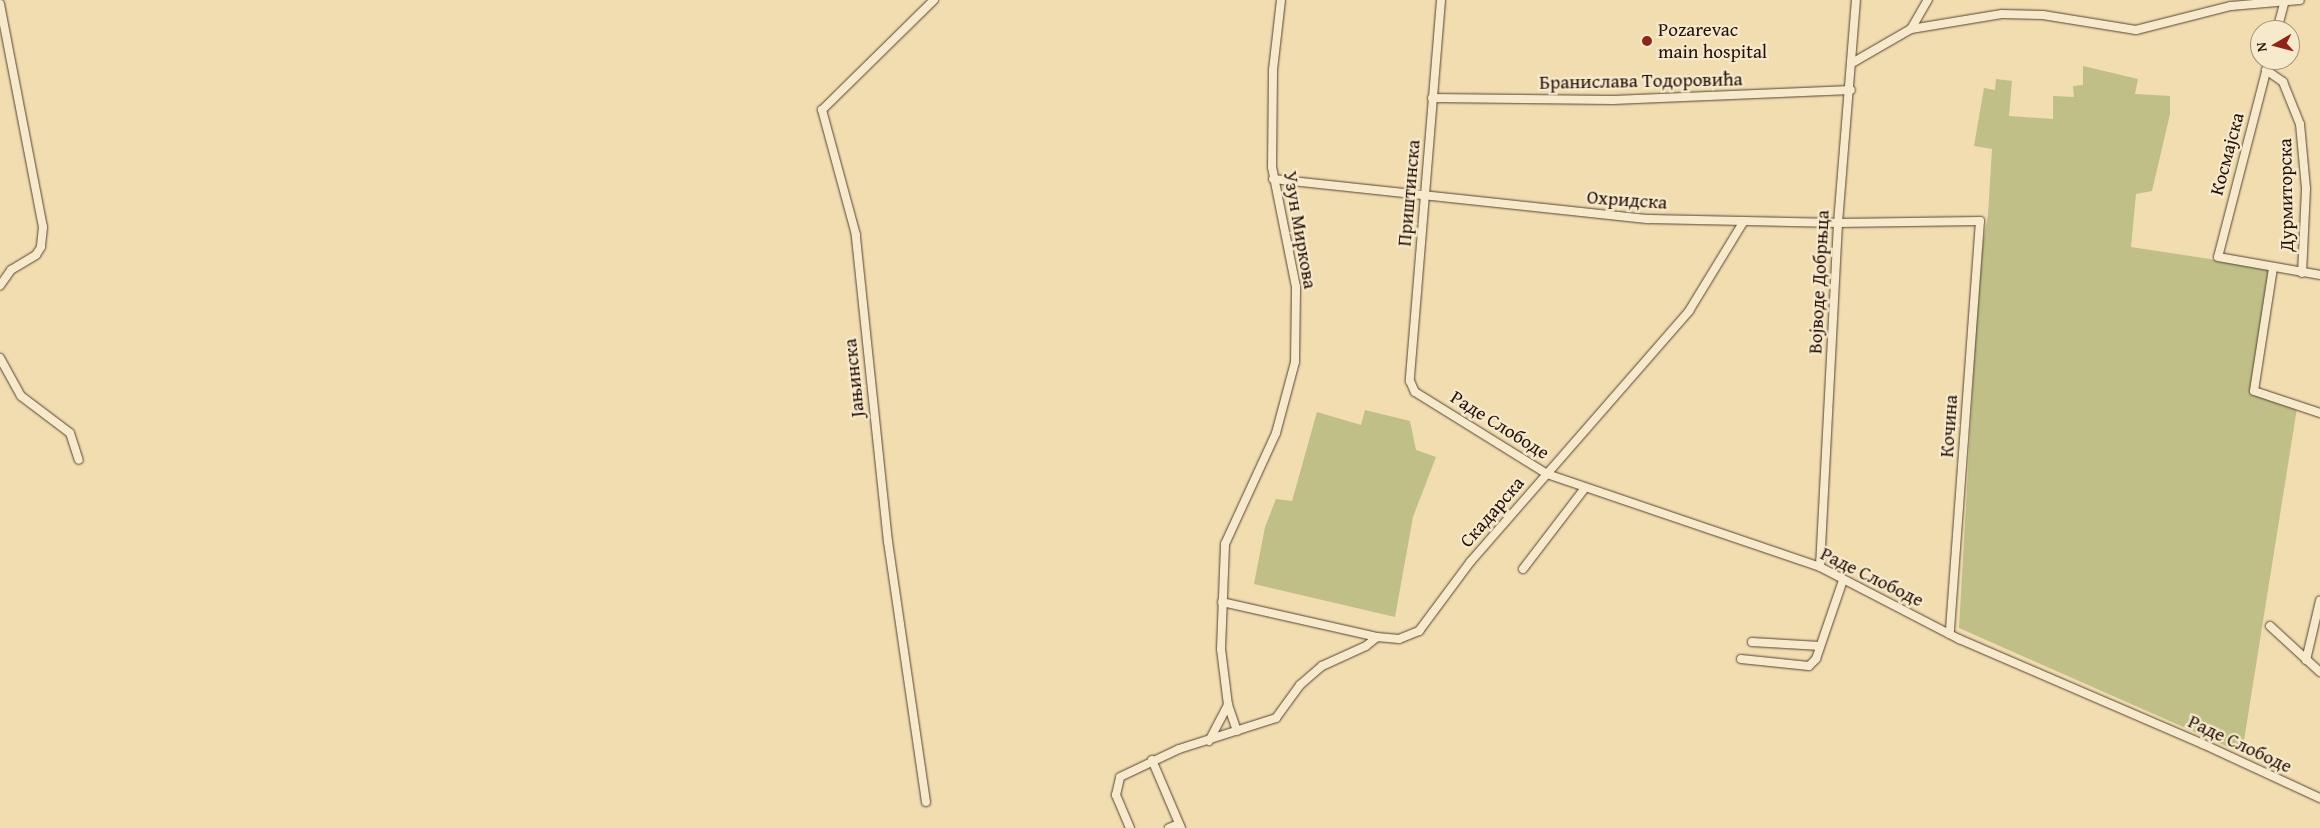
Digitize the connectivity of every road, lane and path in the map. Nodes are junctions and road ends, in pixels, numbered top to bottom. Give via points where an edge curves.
1 (934, 0) edge
2 (1281, 0) edge
3 (1441, 0) edge
4 (1856, 0) edge
5 (1928, 0) edge
6 (2300, 0) edge
7 (2284, 1) edge
8 (0, 4) edge
9 (2279, 20) edge
10 (1910, 29) junction
11 (1852, 62) junction
12 (2266, 70) joint
13 (1851, 90) junction
14 (1432, 98) junction
15 (1273, 179) junction
16 (1425, 194) junction
17 (1744, 221) junction
18 (1980, 221) joint
19 (1838, 223) junction
20 (2274, 268) junction
21 (2302, 273) junction
22 (2320, 275) edge
23 (0, 286) edge
24 (0, 358) edge
25 (1412, 388) joint
26 (2320, 413) edge
27 (79, 460) dead end
28 (1547, 474) junction
29 (1585, 488) junction
30 (1820, 567) junction
31 (1522, 569) dead end
32 (1843, 580) junction
33 (1222, 602) junction
34 (2320, 603) edge
35 (2270, 626) dead end
36 (1950, 634) junction
37 (1377, 637) junction
38 (1752, 642) dead end
39 (1820, 646) junction
40 (1741, 659) dead end
41 (2306, 660) junction
42 (2320, 672) edge
43 (1228, 705) junction
44 (1237, 731) junction
45 (1208, 741) junction
46 (1152, 760) junction
47 (2320, 798) edge
48 (926, 802) dead end
49 (1180, 826) edge
50 (1130, 828) edge
51 (1169, 828) edge

1 - 48 street, Јањинска via 822,110 856,235 890,551
2 - 15 street, Узун Миркова via 1273,70
3 - 14 street, Приштинска
4 - 11 street, Војводе Добрњца
5 - 10 street
6 - 7 street
7 - 9 street
7 - 10 street via 2231,6 2136,30 2043,15 2002,14
8 - 23 street via 43,234 36,255 11,270
10 - 11 street
11 - 13 street, Војводе Добрњца
12 - 20 street, Космајска via 2218,257
12 - 21 street, Дурмиторска via 2283,82 2300,124 2306,189
13 - 14 street, Бранислава Тодоровића via 1613,100
13 - 19 street, Војводе Добрњца
14 - 16 street, Приштинска
15 - 16 street, Охридска
15 - 33 street, Узун Миркова via 1289,240 1296,287 1295,362 1276,433 1225,544
16 - 17 street, Охридска via 1508,206 1649,219
16 - 25 street, Приштинска
17 - 19 street, Охридска
17 - 28 street, Скадарска via 1689,311
18 - 19 street, Охридска
18 - 36 street, Кочина
19 - 30 street, Војводе Добрњца
20 - 21 street
20 - 26 street via 2254,390
21 - 22 street
24 - 27 street via 21,396 70,433
25 - 28 street, Раде Слободе
28 - 29 street, Раде Слободе
28 - 37 street, Скадарска via 1470,561 1419,631 1399,640
29 - 30 street, Раде Слободе
29 - 31 street
30 - 32 street, Раде Слободе
32 - 36 street, Раде Слободе
32 - 39 street
33 - 37 street, Скадарска
33 - 43 street, Узун Миркова via 1221,649
34 - 41 street
35 - 41 street
36 - 47 street, Раде Слободе
37 - 44 street via 1313,673 1276,718
38 - 39 street
39 - 40 street via 1816,659 1809,666
41 - 42 street
43 - 44 street, Узун Миркова
43 - 45 street
44 - 45 street
45 - 46 street
46 - 49 street
46 - 50 street via 1118,781 1116,795
49 - 51 street

